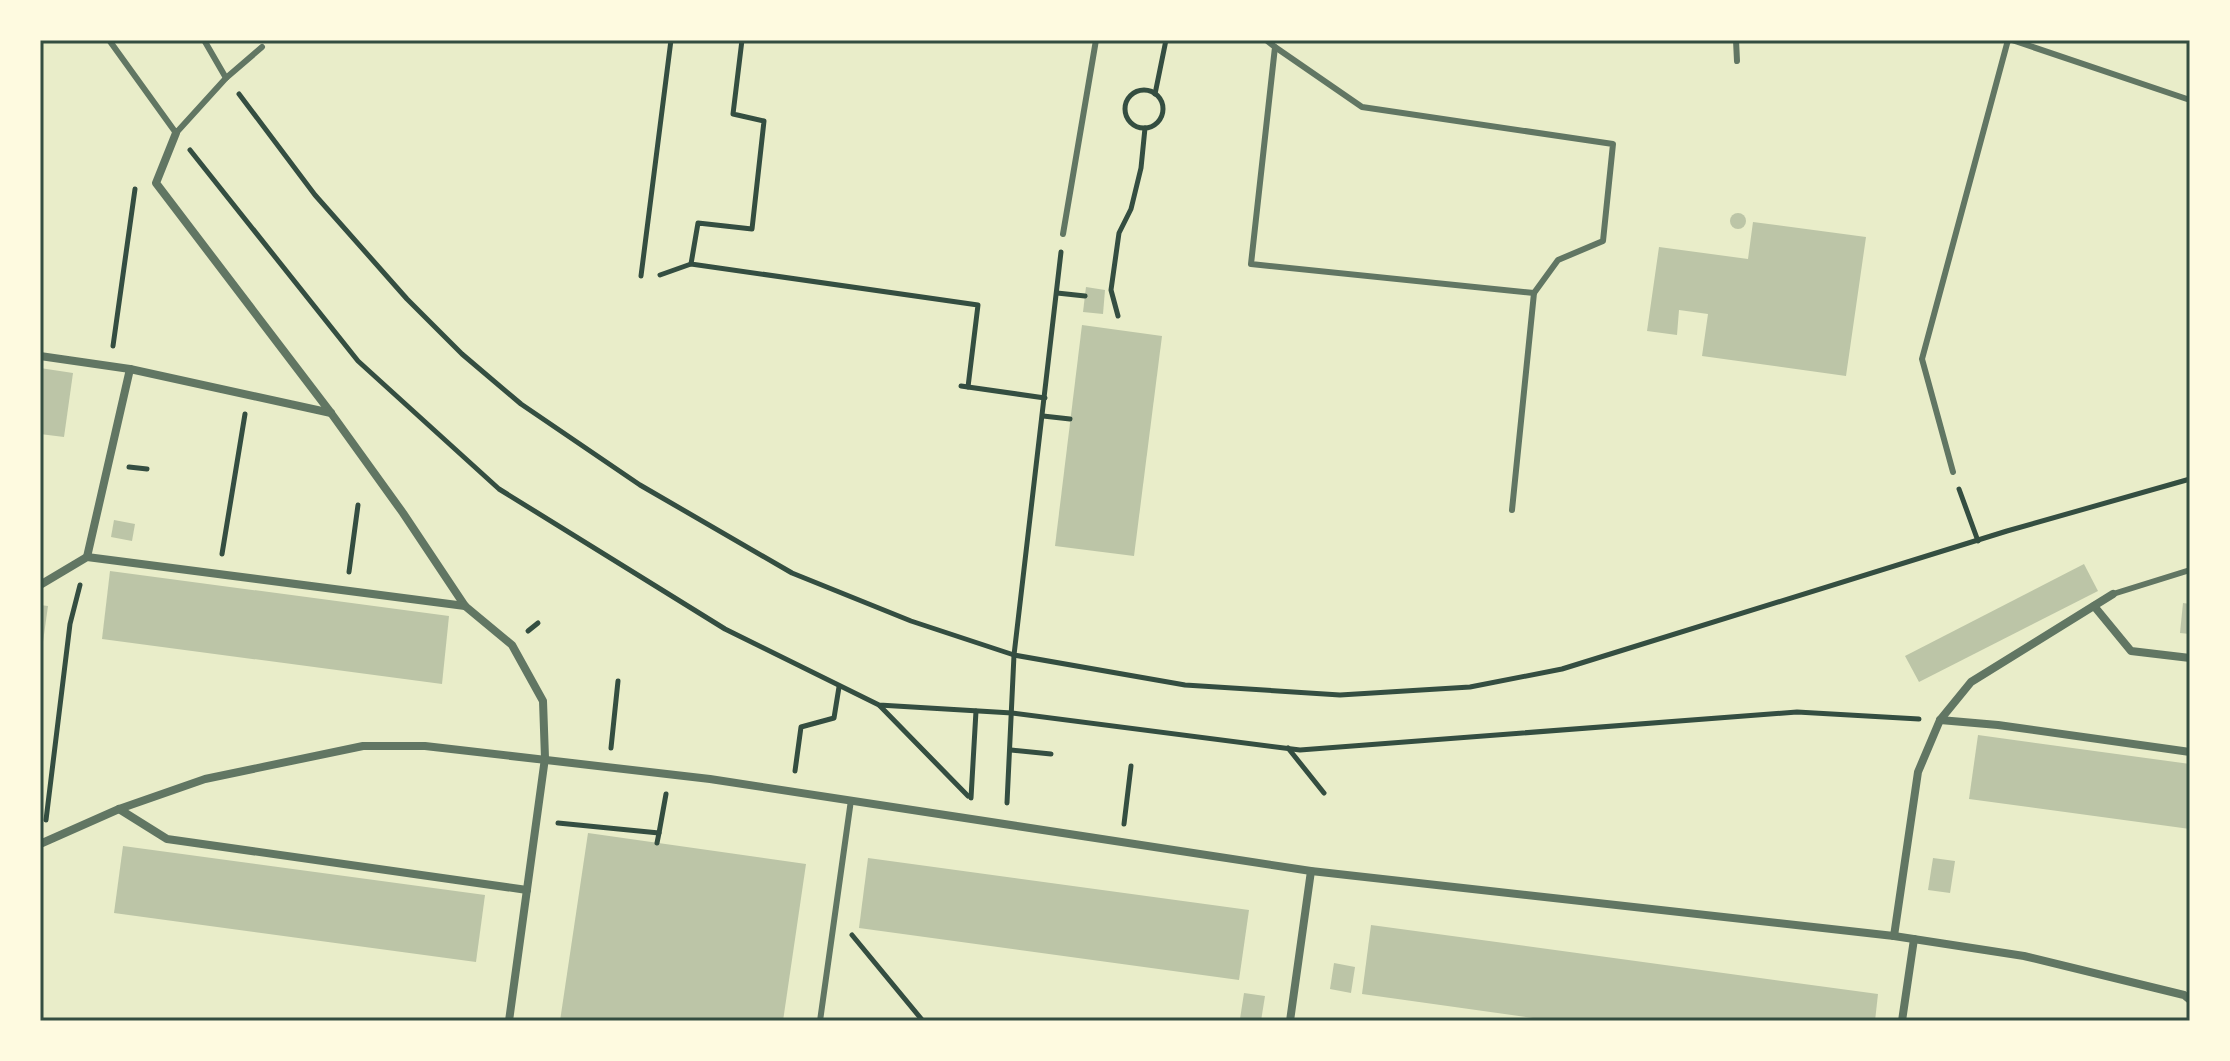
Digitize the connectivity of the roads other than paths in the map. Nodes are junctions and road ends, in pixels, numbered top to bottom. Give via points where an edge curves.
1 (109, 40) edge
2 (204, 40) edge
3 (1096, 40) edge
4 (1266, 40) edge
5 (2010, 40) edge
6 (1737, 42) edge
7 (262, 47) dead end
8 (1275, 47) junction
9 (1737, 61) dead end
10 (226, 78) junction
11 (2190, 100) edge
12 (176, 133) junction
13 (1063, 234) road end
14 (1534, 293) junction
15 (40, 356) edge
16 (130, 369) junction
17 (331, 413) junction
18 (1953, 472) road end
19 (1512, 510) dead end
20 (87, 557) junction
21 (2190, 570) edge
22 (40, 585) edge
23 (2113, 594) joint
24 (465, 606) junction
25 (2094, 606) junction
26 (2190, 658) edge
27 (1940, 720) junction
28 (2190, 752) edge
29 (545, 758) junction
30 (851, 800) junction
31 (119, 809) junction
32 (42, 843) edge
33 (1311, 871) junction
34 (527, 890) junction
35 (1894, 936) junction
36 (1914, 939) junction
37 (2190, 1000) edge
38 (509, 1021) edge
39 (820, 1021) edge
40 (1290, 1021) edge
41 (1902, 1021) edge

1 - 12 lane
2 - 10 lane
3 - 13 lane
4 - 8 lane
5 - 11 lane
5 - 18 lane via 1922,359
6 - 9 lane
7 - 10 lane
8 - 14 lane via 1251,264
8 - 14 lane via 1362,107 1613,144 1603,241 1558,260
10 - 12 lane
12 - 17 street via 156,183
14 - 19 lane
15 - 16 street
16 - 17 street
16 - 20 street
17 - 24 street
20 - 22 street
20 - 24 street
21 - 23 lane
23 - 25 street
24 - 29 street via 512,645 543,701
25 - 26 street via 2131,651
25 - 27 street via 1971,682
27 - 28 street
27 - 35 street via 1918,772
29 - 30 street
29 - 31 street via 425,746 363,746 205,779
29 - 34 street
30 - 33 street
30 - 39 lane
31 - 32 street
31 - 34 street via 167,839
33 - 35 street
33 - 40 street
34 - 38 street
35 - 36 street
36 - 37 street via 2024,956
36 - 41 street

